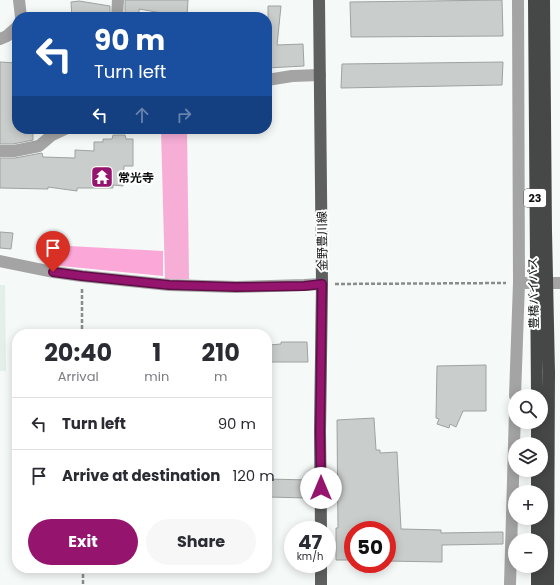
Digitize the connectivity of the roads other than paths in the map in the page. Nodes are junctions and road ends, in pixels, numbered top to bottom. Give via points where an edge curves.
1 (19, 0) edge
2 (118, 0) edge
3 (319, 0) edge
4 (518, 0) edge
5 (534, 0) edge
6 (544, 0) edge
7 (20, 12) edge
8 (117, 12) edge
9 (12, 32) edge
10 (0, 40) edge
11 (320, 76) junction
12 (272, 79) edge
13 (54, 134) edge
14 (0, 151) edge
15 (0, 261) edge
16 (560, 282) edge
17 (519, 283) junction
18 (322, 284) junction
19 (515, 389) edge
20 (537, 389) edge
21 (514, 429) edge
22 (321, 521) edge
23 (321, 573) edge
24 (537, 573) edge
25 (321, 585) edge
26 (510, 585) edge
27 (537, 585) edge
28 (548, 585) edge

1 - 7 street
2 - 8 street
3 - 11 main road, 金野豊川線
4 - 17 street
5 - 20 highway, 豊橋バイパス / 23, bridge
6 - 28 highway, 豊橋バイパス / 23, bridge via 549,372
9 - 10 street
11 - 12 street
11 - 18 main road, 金野豊川線
13 - 14 street via 39,146 14,152
15 - 18 street via 53,272 169,285 236,287
16 - 17 street
17 - 19 street
18 - 22 main road, 金野豊川線
21 - 26 street
23 - 25 main road
24 - 27 highway

